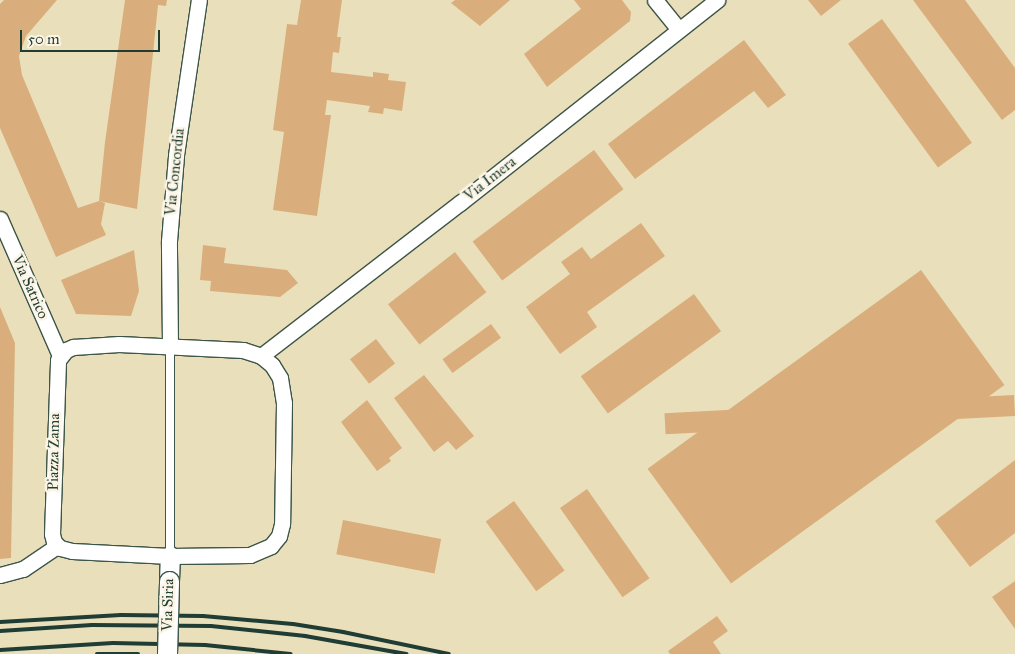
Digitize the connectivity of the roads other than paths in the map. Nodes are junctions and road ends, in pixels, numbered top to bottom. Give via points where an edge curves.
1 (198, 0) edge
2 (655, 0) edge
3 (717, 0) edge
4 (679, 30) junction
5 (0, 219) edge
6 (6, 251) edge
7 (170, 345) junction
8 (60, 356) junction
9 (261, 356) junction
10 (57, 546) junction
11 (170, 556) junction
12 (0, 575) edge
13 (167, 654) edge

1 - 7 street, Via Concordia via 176,155 169,241
2 - 4 street
3 - 4 street, Via Imera
4 - 9 street, Via Imera
5 - 6 street, Via Satrico
6 - 8 street, Via Satrico
7 - 8 street via 89,345 73,347
7 - 9 street via 243,350
7 - 11 lane
8 - 10 street, Piazza Zama via 56,370 52,534
9 - 11 street via 276,371 284,397 282,524 279,536 271,546 250,555
10 - 11 street via 80,551
10 - 12 street via 23,569
11 - 13 street, Via Siria, bridge

